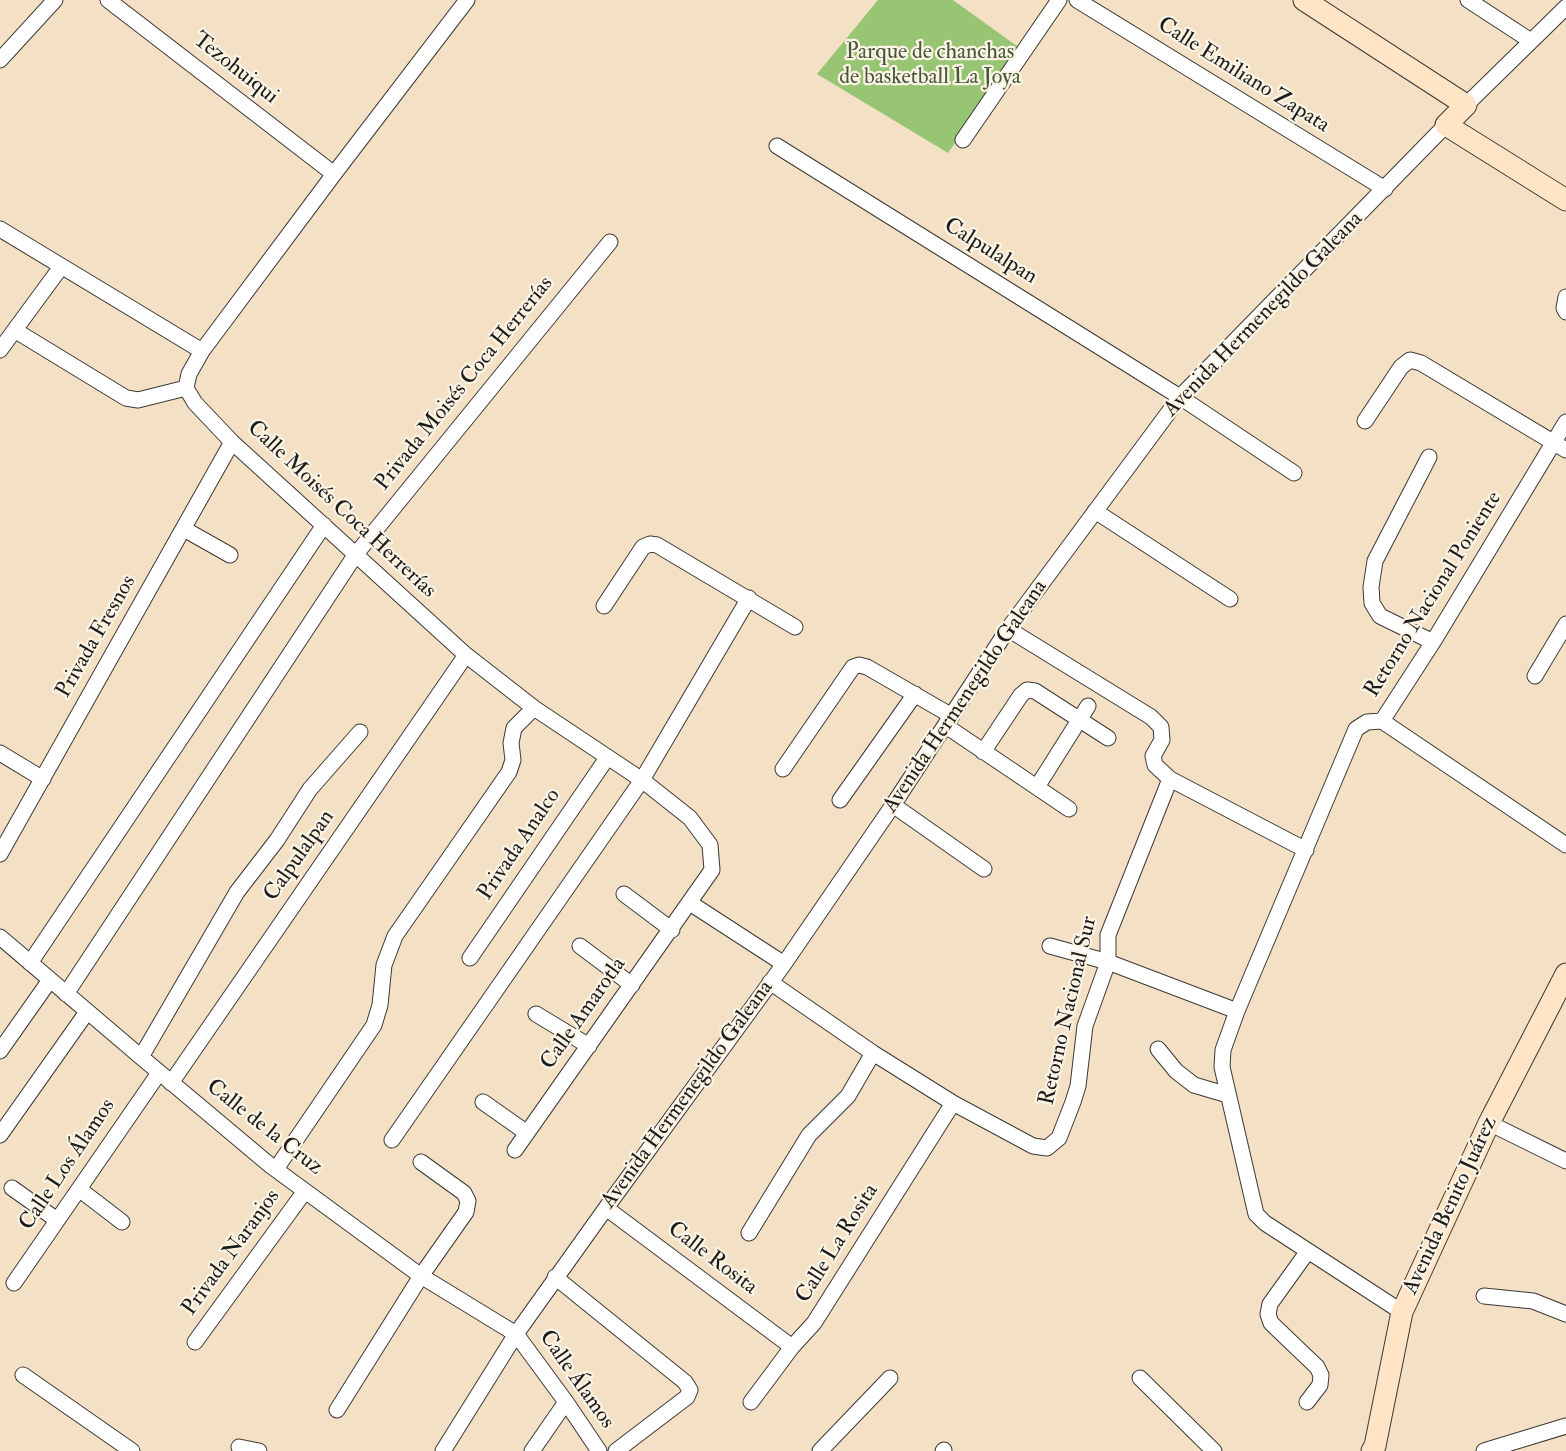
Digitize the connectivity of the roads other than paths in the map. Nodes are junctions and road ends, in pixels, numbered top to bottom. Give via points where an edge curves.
1 (55, 0) edge
2 (108, 0) edge
3 (467, 0) edge
4 (1059, 0) edge
5 (1077, 0) edge
6 (1304, 0) edge
7 (1468, 0) edge
8 (1566, 7) edge
9 (1532, 41) junction
10 (6, 44) edge
11 (0, 60) edge
12 (1466, 105) junction
13 (1446, 125) junction
14 (963, 140) dead end
15 (777, 146) dead end
16 (334, 174) junction
17 (1385, 189) junction
18 (1566, 200) edge
19 (0, 230) edge
20 (610, 242) dead end
21 (61, 267) junction
22 (1566, 297) edge
23 (1566, 312) edge
24 (16, 331) junction
25 (0, 350) edge
26 (202, 351) junction
27 (186, 388) junction
28 (1180, 397) junction
29 (1365, 421) dead end
30 (1566, 422) edge
31 (232, 442) junction
32 (1560, 446) edge
33 (1429, 457) dead end
34 (1294, 472) dead end
35 (1095, 511) junction
36 (324, 525) junction
37 (184, 529) junction
38 (230, 555) dead end
39 (356, 555) junction
40 (749, 598) junction
41 (1230, 599) dead end
42 (604, 606) dead end
43 (1566, 624) edge
44 (795, 627) dead end
45 (1008, 629) junction
46 (1433, 642) junction
47 (466, 655) junction
48 (1535, 676) dead end
49 (915, 694) junction
50 (534, 708) junction
51 (1083, 712) junction
52 (949, 721) junction
53 (1382, 722) junction
54 (360, 732) dead end
55 (1108, 738) dead end
56 (983, 752) junction
57 (0, 753) edge
58 (607, 758) junction
59 (783, 769) dead end
60 (43, 779) junction
61 (1170, 779) junction
62 (642, 780) junction
63 (1037, 787) junction
64 (840, 800) dead end
65 (893, 805) junction
66 (1069, 809) dead end
67 (1566, 845) edge
68 (1306, 850) junction
69 (0, 854) edge
70 (984, 869) dead end
71 (624, 894) dead end
72 (690, 903) junction
73 (672, 930) junction
74 (0, 937) edge
75 (580, 946) dead end
76 (1050, 946) dead end
77 (470, 958) dead end
78 (1107, 962) junction
79 (30, 963) junction
80 (784, 964) junction
81 (1566, 974) edge
82 (50, 980) junction
83 (770, 982) junction
84 (632, 985) junction
85 (66, 994) junction
86 (1237, 1011) junction
87 (87, 1012) junction
88 (537, 1014) dead end
89 (589, 1046) junction
90 (1158, 1049) dead end
91 (0, 1051) edge
92 (873, 1053) junction
93 (141, 1058) junction
94 (165, 1078) junction
95 (1228, 1095) junction
96 (483, 1102) dead end
97 (953, 1103) junction
98 (1489, 1123) junction
99 (527, 1133) junction
100 (0, 1135) edge
101 (392, 1140) dead end
102 (515, 1150) dead end
103 (1566, 1161) edge
104 (421, 1162) dead end
105 (276, 1169) junction
106 (12, 1188) dead end
107 (79, 1189) junction
108 (305, 1191) junction
109 (606, 1208) junction
110 (57, 1220) junction
111 (122, 1222) dead end
112 (749, 1233) dead end
113 (1308, 1251) junction
114 (421, 1276) junction
115 (555, 1277) junction
116 (14, 1283) dead end
117 (1484, 1296) dead end
118 (1402, 1312) junction
119 (1566, 1314) edge
120 (516, 1334) junction
121 (195, 1342) dead end
122 (792, 1347) junction
123 (23, 1375) dead end
124 (890, 1378) dead end
125 (1140, 1378) dead end
126 (566, 1402) junction
127 (751, 1402) dead end
128 (1307, 1402) dead end
129 (337, 1410) dead end
130 (1566, 1426) edge
131 (239, 1447) dead end
132 (132, 1451) edge
133 (259, 1451) edge
134 (443, 1451) edge
135 (532, 1451) edge
136 (599, 1451) edge
137 (616, 1451) edge
138 (820, 1451) edge
139 (1214, 1451) edge
140 (1372, 1451) edge
141 (1484, 1451) edge

1 - 10 street
2 - 16 street, Tezohuiqui
3 - 16 street
4 - 14 street
5 - 17 street, Calle Emiliano Zapata
6 - 12 main road
7 - 9 street
8 - 9 street, Avenida Hermenegildo Galeana
9 - 12 street, Avenida Hermenegildo Galeana
10 - 11 street
12 - 13 main road, Avenida Hermenegildo Galeana
13 - 17 street, Avenida Hermenegildo Galeana
13 - 18 main road
15 - 28 street, Calpulalpan
16 - 26 street
17 - 28 street, Avenida Hermenegildo Galeana
19 - 21 street
20 - 39 street, Privada Moisés Coca Herrerías
21 - 24 street
21 - 26 street
22 - 23 street
24 - 25 street
24 - 27 street via 126,398 138,400
26 - 27 street
27 - 31 street, Calle Moisés Coca Herrerías
28 - 34 street, Calpulalpan
28 - 35 street, Avenida Hermenegildo Galeana
29 - 32 street via 1401,367 1410,360
30 - 32 street, Retorno Nacional Poniente
31 - 36 street, Calle Moisés Coca Herrerías
31 - 37 street, Privada Fresnos
32 - 46 street, Retorno Nacional Poniente
33 - 46 street via 1374,561 1371,587 1372,603 1380,616
35 - 41 street
35 - 45 street, Avenida Hermenegildo Galeana
36 - 39 street, Calle Moisés Coca Herrerías
36 - 79 street
37 - 38 street
37 - 60 street, Privada Fresnos
39 - 47 street, Calle Moisés Coca Herrerías
39 - 85 street, Privada Moisés Coca Herrerías
40 - 42 street via 650,544 643,547
40 - 44 street
40 - 62 street
43 - 48 street
45 - 52 street, Avenida Hermenegildo Galeana
45 - 61 street via 1151,717 1161,727 1161,740 1153,756 1155,765
46 - 53 street, Retorno Nacional Poniente
47 - 50 street, Calle Moisés Coca Herrerías
47 - 94 street, Calpulalpan
49 - 52 street
49 - 59 street via 867,667 853,667
49 - 64 street
50 - 58 street, Calle Moisés Coca Herrerías
50 - 105 street via 514,728 513,760 508,772 395,936 384,965 374,1025
51 - 55 street
51 - 56 street via 1027,690
51 - 63 street
52 - 56 street
52 - 65 street, Avenida Hermenegildo Galeana
53 - 67 street
53 - 68 street, Retorno Nacional Poniente via 1366,722 1356,729
54 - 93 street via 310,789 237,892
56 - 63 street
57 - 60 street
58 - 62 street, Calle Moisés Coca Herrerías
58 - 77 street, Privada Analco
60 - 69 street, Privada Fresnos
61 - 68 street
61 - 78 street, Retorno Nacional Sur via 1116,911 1108,935
62 - 72 street, Calle Moisés Coca Herrerías via 690,818 710,845 712,870
62 - 101 street
63 - 66 street
65 - 70 street
65 - 80 street, Avenida Hermenegildo Galeana
68 - 86 street, Retorno Nacional Poniente
71 - 73 street
72 - 73 street, Calle Amarotla
72 - 80 street
73 - 84 street, Calle Amarotla
74 - 79 street, Calle de la Cruz
75 - 84 street
76 - 78 street
78 - 86 street
78 - 97 street, Retorno Nacional Sur via 1085,1026 1073,1102 1059,1137 1047,1148 1033,1146
79 - 82 street, Calle de la Cruz
80 - 83 street, Avenida Hermenegildo Galeana
81 - 98 main road, Avenida Benito Juárez
82 - 85 street, Calle de la Cruz
82 - 91 street
83 - 92 street, Retorno Nacional Sur
83 - 109 street, Avenida Hermenegildo Galeana
84 - 89 street, Calle Amarotla
85 - 87 street, Calle de la Cruz
86 - 95 street, Retorno Nacional Poniente via 1223,1050
87 - 93 street, Calle de la Cruz
87 - 100 street
88 - 89 street
89 - 99 street, Calle Amarotla
90 - 95 street via 1194,1085
92 - 97 street, Retorno Nacional Sur
92 - 112 street via 848,1096 809,1135
93 - 94 street, Calle de la Cruz
94 - 105 street, Calle de la Cruz
94 - 107 street, Calle Los Álamos
95 - 113 street, Retorno Nacional Poniente via 1256,1214
96 - 99 street
97 - 122 street, Calle La Rosita via 814,1323
98 - 103 street
98 - 118 main road, Avenida Benito Juárez
99 - 102 street, Calle Amarotla
104 - 114 street via 464,1193 468,1201 466,1212
105 - 108 street, Calle de la Cruz
106 - 110 street
107 - 110 street, Calle Los Álamos
107 - 111 street
108 - 114 street, Calle de la Cruz
108 - 121 street, Privada Naranjos
109 - 115 street, Avenida Hermenegildo Galeana
109 - 122 street, Calle Rosita
110 - 116 street, Calle Los Álamos
113 - 118 street, Retorno Nacional Poniente
113 - 128 street via 1270,1304 1268,1314 1271,1323 1321,1374 1320,1385
114 - 120 street, Calle de la Cruz
114 - 129 street
115 - 120 street, Avenida Hermenegildo Galeana
115 - 137 street via 690,1390 687,1397
117 - 119 street via 1533,1301
118 - 140 main road, Avenida Benito Juárez
120 - 126 street, Calle Álamos
120 - 134 street, Avenida Hermenegildo Galeana
122 - 127 street, Calle La Rosita
123 - 132 street
124 - 138 street
125 - 139 street
126 - 135 street
126 - 136 street, Calle Álamos
130 - 141 street
131 - 133 street

